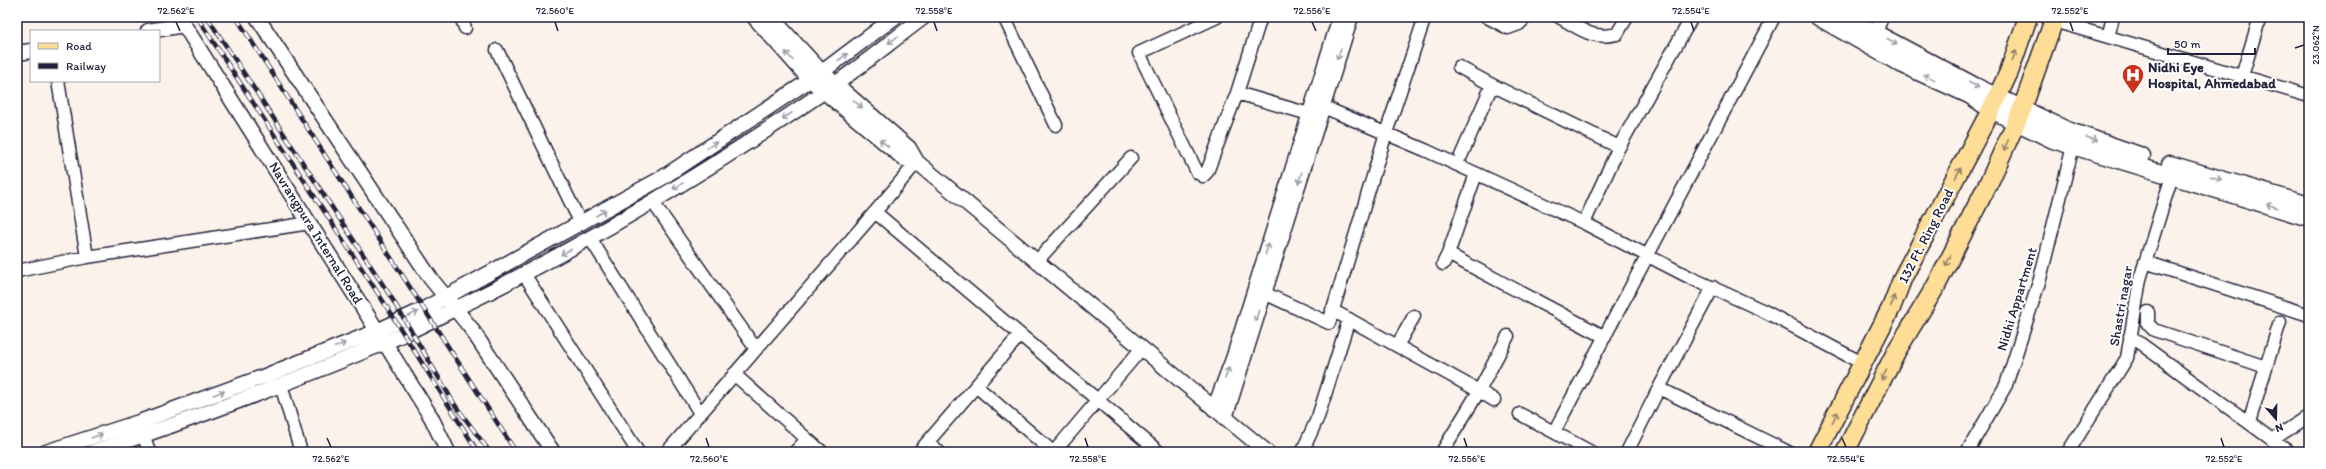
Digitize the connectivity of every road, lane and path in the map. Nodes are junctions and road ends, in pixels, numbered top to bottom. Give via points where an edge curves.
1 (257, 17) edge
2 (754, 17) edge
3 (771, 17) edge
4 (895, 17) edge
5 (924, 17) edge
6 (1004, 17) edge
7 (1217, 17) edge
8 (1261, 17) edge
9 (1340, 17) edge
10 (1351, 17) edge
11 (1425, 17) edge
12 (1487, 17) edge
13 (1526, 17) edge
14 (1559, 17) edge
15 (1627, 17) edge
16 (1692, 17) edge
17 (1774, 17) edge
18 (1818, 17) edge
19 (1846, 17) edge
20 (1882, 17) edge
21 (2028, 17) edge
22 (2113, 17) edge
23 (2260, 17) edge
24 (2054, 19) edge
25 (181, 21) edge
26 (151, 30) edge
27 (1876, 33) junction
28 (2108, 36) junction
29 (497, 50) dead end
30 (30, 51) edge
31 (17, 53) edge
32 (1459, 66) dead end
33 (822, 72) junction
34 (2242, 76) junction
35 (810, 80) junction
36 (58, 82) edge
37 (1492, 85) junction
38 (829, 88) junction
39 (1237, 93) junction
40 (2309, 96) edge
41 (1994, 103) junction
42 (1314, 108) junction
43 (2019, 115) junction
44 (1056, 125) dead end
45 (1386, 133) junction
46 (2073, 146) junction
47 (1619, 147) junction
48 (1461, 156) dead end
49 (1131, 158) dead end
50 (917, 162) junction
51 (1476, 174) junction
52 (2172, 176) junction
53 (652, 201) junction
54 (2309, 205) edge
55 (875, 212) junction
56 (2309, 218) edge
57 (310, 223) junction
58 (1584, 223) junction
59 (582, 224) junction
60 (590, 238) junction
61 (1648, 256) junction
62 (87, 257) junction
63 (1037, 261) junction
64 (2144, 262) junction
65 (17, 271) edge
66 (524, 274) junction
67 (1713, 288) junction
68 (1264, 293) junction
69 (445, 297) junction
70 (455, 309) junction
71 (1332, 310) junction
72 (2148, 312) dead end
73 (2309, 315) edge
74 (1414, 316) dead end
75 (1349, 319) junction
76 (2280, 322) dead end
77 (1020, 335) junction
78 (1508, 336) dead end
79 (2130, 336) junction
80 (381, 337) junction
81 (1605, 337) junction
82 (1397, 346) junction
83 (1142, 348) junction
84 (756, 349) junction
85 (1862, 363) junction
86 (2266, 367) junction
87 (734, 374) junction
88 (281, 385) junction
89 (976, 386) junction
90 (1658, 388) junction
91 (1479, 391) junction
92 (1097, 399) junction
93 (1494, 400) dead end
94 (700, 413) junction
95 (1219, 414) junction
96 (1520, 414) dead end
97 (2309, 416) edge
98 (2249, 422) junction
99 (1554, 432) junction
100 (144, 436) junction
101 (806, 439) junction
102 (2272, 440) junction
103 (928, 442) junction
104 (46, 452) edge
105 (93, 452) edge
106 (149, 452) edge
107 (301, 452) edge
108 (448, 452) edge
109 (553, 452) edge
110 (638, 452) edge
111 (667, 452) edge
112 (796, 452) edge
113 (822, 452) edge
114 (919, 452) edge
115 (939, 452) edge
116 (1053, 452) edge
117 (1159, 452) edge
118 (1267, 452) edge
119 (1302, 452) edge
120 (1442, 452) edge
121 (1591, 452) edge
122 (1627, 452) edge
123 (1788, 452) edge
124 (1817, 452) edge
125 (1845, 452) edge
126 (1967, 452) edge
127 (2068, 452) edge
128 (2289, 452) edge

1 - 69 street
35 -> 2 street
3 - 33 street
33 -> 4 street
5 -> 38 street
6 - 44 street
7 - 39 street via 1139,53 1197,172 1203,176 1207,172
8 - 39 street
9 - 42 street
10 -> 42 street
11 - 45 street
12 - 13 street via 1508,28 1519,24
14 - 15 street via 1596,36 1604,37 1617,34
16 - 47 street
17 - 61 street
41 -> 18 main road via 1969,95 1900,64
19 - 27 main road
20 - 27 street
41 -> 21 main road, 132 Ft. Ring Road
22 - 28 street
23 - 34 street
24 - 28 street
24 - 43 main road
25 - 26 street
25 - 57 street, Navrangpura Internal Road
27 -> 41 main road
28 - 34 street
29 - 59 street
30 - 31 street
32 - 37 street
33 - 35 street
33 - 38 street
34 - 40 street
35 - 38 street
59 -> 35 street via 662,178
36 - 62 street
37 - 47 street
37 - 48 street
38 - 50 street via 909,148
38 -> 53 street via 719,161
39 - 42 street
41 - 43 main road
85 -> 41 main road, 132 Ft. Ring Road
42 - 45 street
42 -> 68 street
95 -> 42 street via 1232,359
43 - 46 main road via 2053,140
43 -> 54 main road via 2133,153
43 -> 125 main road via 1991,178 1936,286 1897,350
45 - 51 street
45 - 71 street
46 - 52 main road
46 - 126 street, Nidhi Appartment via 2040,280 2006,385
47 - 58 street
49 - 63 street
50 - 55 street
50 - 63 street
51 - 58 street
51 - 81 street via 1446,259
56 -> 52 main road
52 - 64 street, Shastri nagar
53 - 60 street
53 - 84 street
55 - 77 street
55 - 84 street
57 - 62 street
57 - 80 street, Navrangpura Internal Road
58 - 61 street
59 - 69 street
60 -> 66 street
60 - 94 street
61 - 67 street
61 - 81 street
62 - 65 street
63 - 83 street
64 - 73 street
64 - 79 street, Shastri nagar
66 - 70 street
66 - 110 street
67 - 85 street via 1764,311
67 - 90 street
68 - 71 street via 1329,322
68 -> 95 street
69 - 70 street
80 -> 69 street
70 - 80 street
70 - 109 street via 470,327
71 - 75 street
72 - 86 street via 2148,324 2154,330
74 - 82 street
75 - 82 street
75 - 119 street via 1318,417
76 - 86 street
77 - 89 street
77 - 92 street
78 - 91 street
79 - 98 street
79 - 127 street, Shastri nagar via 2127,358
80 - 88 street
104 -> 80 street
80 - 108 street, Navrangpura Internal Road via 431,417
81 - 99 street
82 - 91 street
83 - 92 street
83 - 95 street
84 - 87 street
124 -> 85 main road, 132 Ft. Ring Road
86 - 98 street
87 - 94 street
87 - 101 street
88 - 100 street
88 - 107 street
89 - 103 street
89 - 116 street
90 - 122 street
90 - 123 street
91 - 93 street
91 - 120 street
92 - 116 street
92 - 117 street
94 - 111 street
95 - 118 street
96 - 99 street
97 - 102 street
98 - 102 street
99 - 121 street
100 - 105 street
100 - 106 street
101 - 112 street
101 - 113 street
102 - 128 street
103 - 114 street
103 - 115 street

